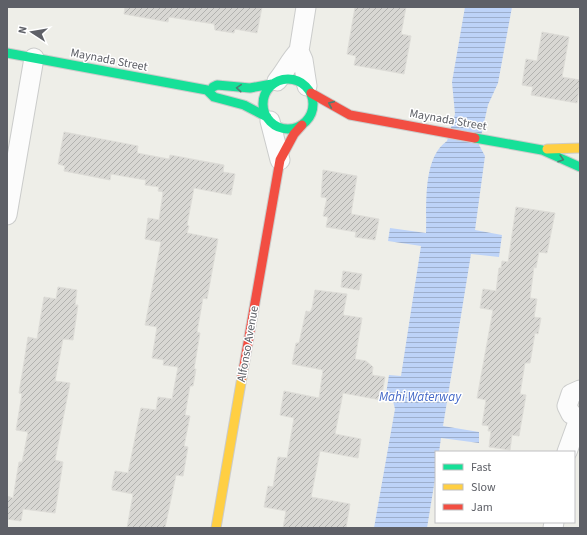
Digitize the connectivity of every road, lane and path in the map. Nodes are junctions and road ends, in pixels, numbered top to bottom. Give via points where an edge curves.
1 (306, 7) edge
2 (299, 51) junction
3 (7, 53) edge
4 (34, 58) junction
5 (275, 83) junction
6 (207, 90) junction
7 (309, 90) junction
8 (350, 115) junction
9 (334, 118) dead end
10 (269, 119) junction
11 (318, 119) dead end
12 (304, 123) junction
13 (580, 148) edge
14 (542, 150) junction
15 (280, 160) junction
16 (580, 167) edge
17 (7, 214) edge
18 (580, 390) edge
19 (579, 418) edge
20 (567, 451) edge
21 (216, 528) edge

1 - 2 street
2 - 5 street
2 - 7 street
3 - 4 street, Maynada Street
4 - 6 street, Maynada Street
4 - 17 street
5 -> 6 street, Maynada Street via 250,88 217,85
5 - 7 street via 287,78 296,79
5 - 10 street via 264,97 263,106
6 - 10 street, Maynada Street via 214,97 244,105
8 -> 7 street, Maynada Street
7 - 12 street via 313,108
8 - 9 street, Maynada Street
8 - 14 street, Maynada Street
10 - 12 street via 285,129
10 - 15 street, Alfonso Avenue
11 - 12 street
12 - 15 street, Alfonso Avenue via 294,134
13 - 14 street, Maynada Street via 554,147
14 -> 16 street, Maynada Street
15 - 21 street, Alfonso Avenue
18 - 19 street via 571,394 567,406 571,414
19 - 20 street

